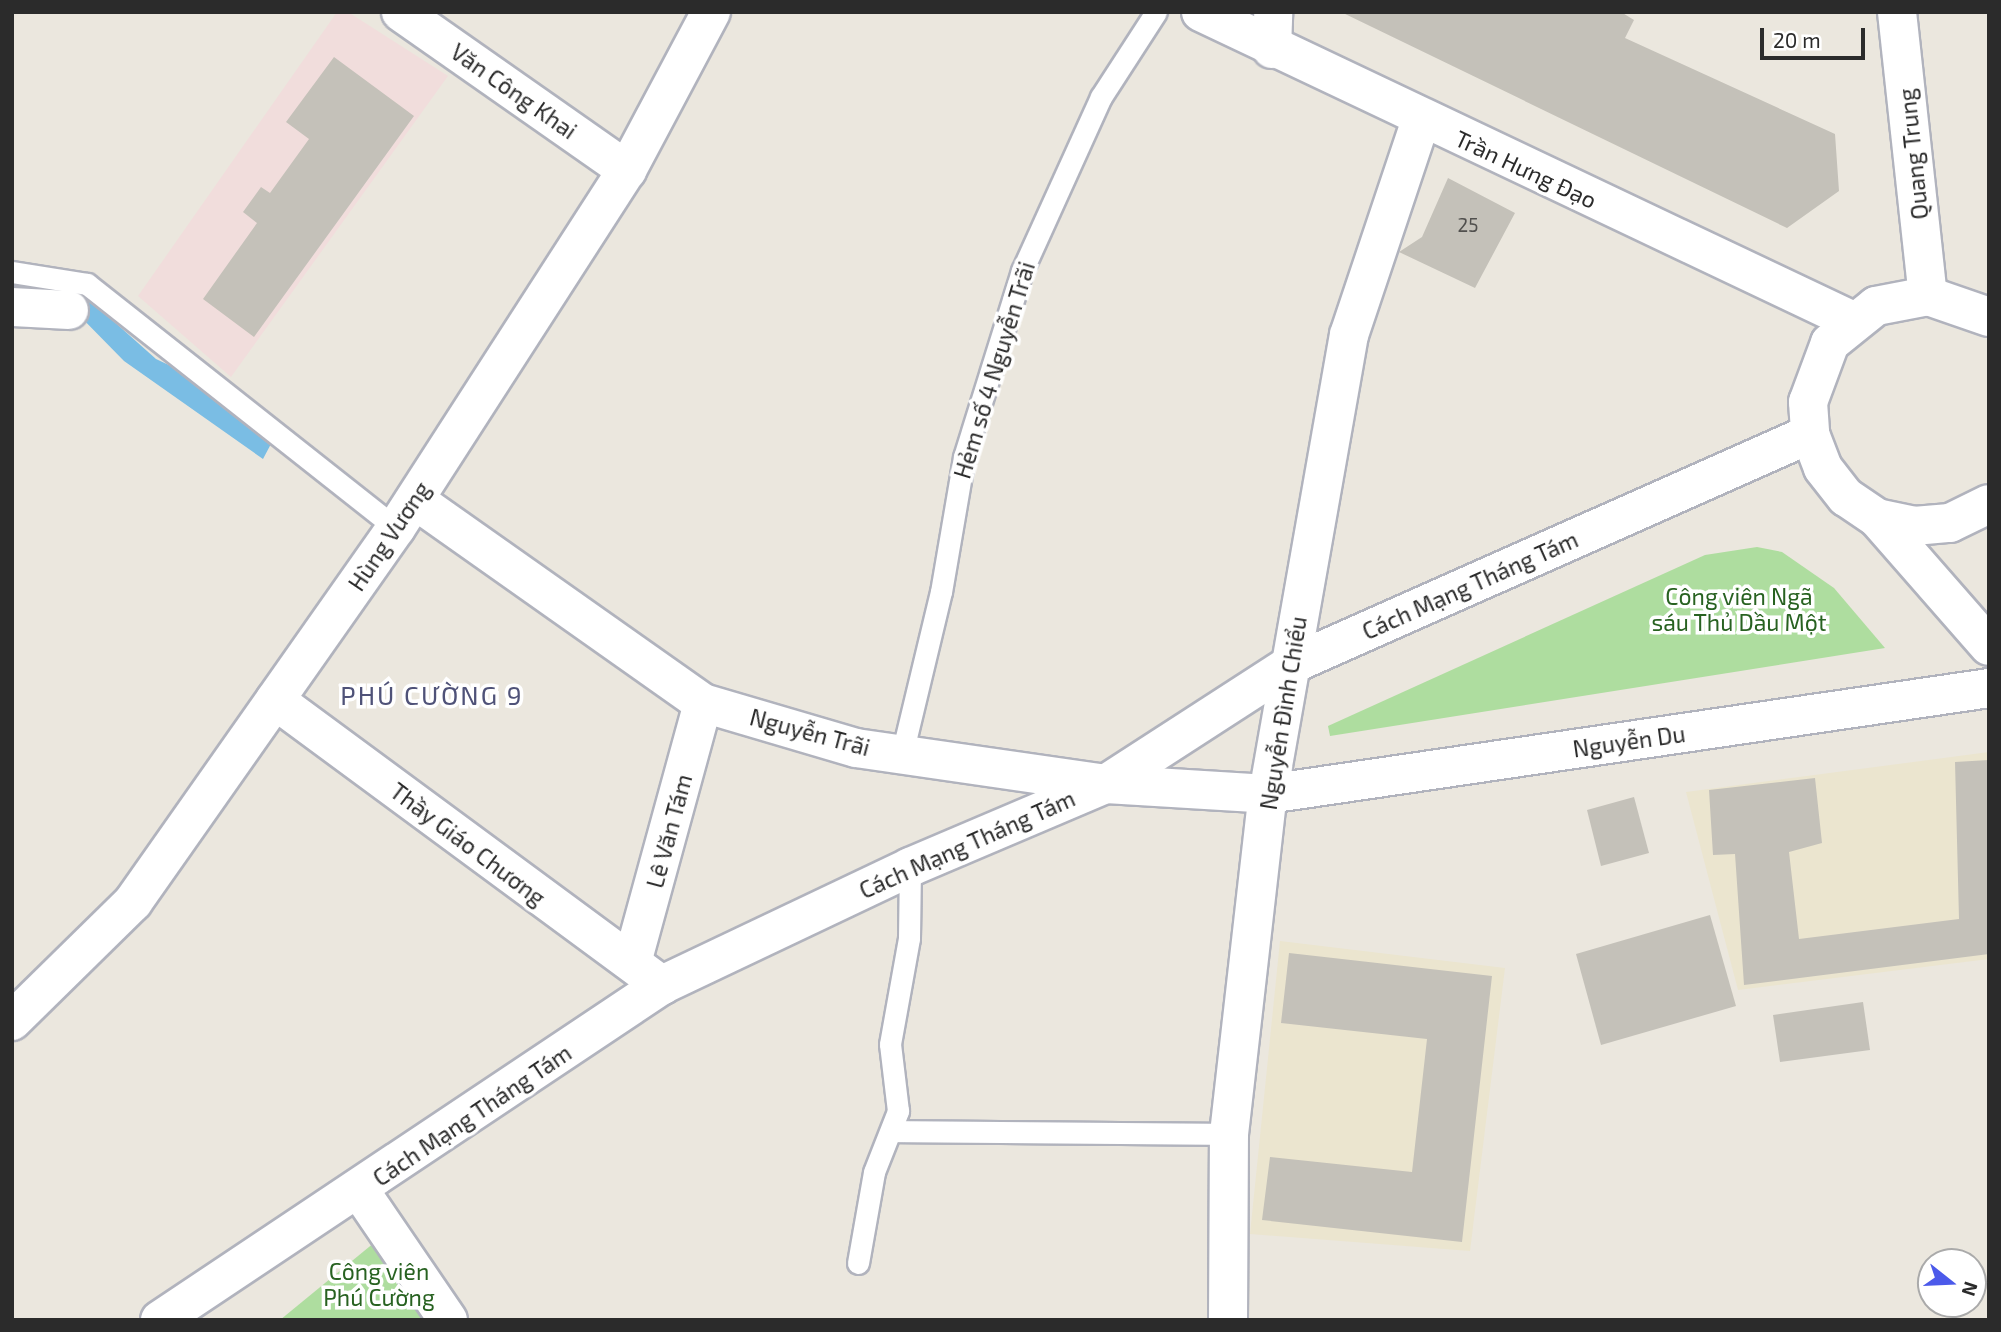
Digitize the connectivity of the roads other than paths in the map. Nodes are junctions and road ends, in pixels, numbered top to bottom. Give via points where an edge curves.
1 (401, 12) edge
2 (711, 12) edge
3 (1156, 12) edge
4 (1201, 12) edge
5 (1273, 12) edge
6 (1897, 12) edge
7 (1272, 50) junction
8 (1421, 120) junction
9 (626, 170) junction
10 (12, 272) edge
11 (1928, 296) junction
12 (12, 307) edge
13 (69, 310) dead end
14 (1989, 317) edge
15 (1853, 321) junction
16 (1810, 434) junction
17 (1989, 505) edge
18 (405, 514) junction
19 (1877, 517) junction
20 (1989, 646) edge
21 (1290, 665) junction
22 (1989, 688) edge
23 (275, 700) junction
24 (703, 704) junction
25 (902, 754) junction
26 (1106, 784) junction
27 (1268, 794) junction
28 (910, 867) junction
29 (633, 959) junction
30 (662, 985) junction
31 (12, 1021) edge
32 (891, 1131) junction
33 (1229, 1134) junction
34 (360, 1191) junction
35 (858, 1263) dead end
36 (160, 1320) edge
37 (448, 1320) edge
38 (1228, 1320) edge

1 - 9 street, Văn Công Khai
2 - 9 street, Hùng Vương
3 - 25 lane, Hẻm số 4 Nguyễn Trãi via 1101,97 1022,271 964,457 941,592
4 - 7 street, Trần Hưng Đạo
5 - 7 street
6 - 11 street, Quang Trung
7 - 8 street, Trần Hưng Đạo
8 - 15 street, Trần Hưng Đạo
8 - 21 street, Nguyễn Đình Chiểu via 1349,335
9 - 18 street, Hùng Vương
10 - 18 lane via 87,284
11 - 14 street
11 - 15 street via 1876,306
12 - 13 street
15 - 16 street via 1815,371
16 - 19 street via 1831,478
16 - 21 street, Cách Mạng Tháng Tám
17 - 19 street via 1950,523 1914,526
18 - 23 street, Hùng Vương
18 - 24 street, Nguyễn Trãi
19 - 20 street
21 - 26 street, Cách Mạng Tháng Tám
21 - 27 street, Nguyễn Đình Chiểu
22 - 27 street, Nguyễn Du
23 - 29 street, Thầy Giáo Chương via 531,894
23 - 31 street, Hùng Vương via 133,901
24 - 25 street, Nguyễn Trãi via 856,748
24 - 29 street, Lê Văn Tám
25 - 26 street, Nguyễn Trãi
26 - 27 street, Nguyễn Trãi
26 - 28 street, Cách Mạng Tháng Tám
27 - 33 street, Nguyễn Đình Chiểu
28 - 30 street, Cách Mạng Tháng Tám
28 - 32 lane via 909,937 890,1044 898,1111
29 - 30 street, Thầy Giáo Chương
30 - 34 street, Cách Mạng Tháng Tám
32 - 33 lane
32 - 35 lane via 865,1208
33 - 38 street, Nguyễn Đình Chiểu
34 - 36 street, Cách Mạng Tháng Tám
34 - 37 street

